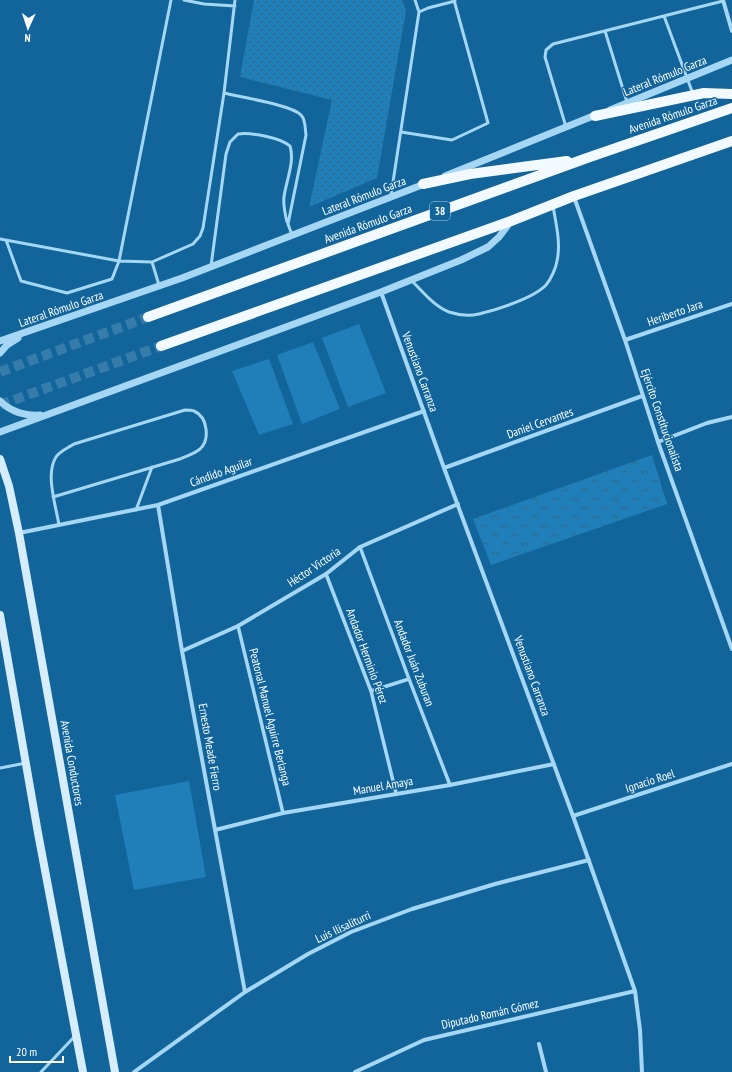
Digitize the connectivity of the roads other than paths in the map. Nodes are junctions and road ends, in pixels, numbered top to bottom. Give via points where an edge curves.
1 (171, 0) edge
2 (184, 0) edge
3 (236, 0) edge
4 (415, 0) edge
5 (454, 0) edge
6 (723, 0) edge
7 (235, 6) junction
8 (419, 12) junction
9 (664, 16) junction
10 (605, 31) junction
11 (732, 31) edge
12 (732, 60) edge
13 (688, 78) junction
14 (224, 93) junction
15 (732, 94) edge
16 (694, 95) junction
17 (627, 102) junction
18 (732, 108) edge
19 (595, 116) junction
20 (566, 127) junction
21 (401, 132) junction
22 (732, 141) edge
23 (587, 158) junction
24 (424, 184) junction
25 (574, 196) junction
26 (391, 197) junction
27 (553, 205) junction
28 (511, 221) junction
29 (288, 224) junction
30 (292, 235) junction
31 (0, 239) edge
32 (6, 240) junction
33 (119, 261) junction
34 (152, 262) junction
35 (211, 266) junction
36 (410, 280) junction
37 (159, 286) junction
38 (381, 292) junction
39 (732, 304) edge
40 (148, 317) tunnel mouth
41 (23, 334) junction
42 (625, 340) junction
43 (0, 341) edge
44 (161, 346) tunnel mouth
45 (0, 353) edge
46 (642, 396) junction
47 (0, 401) edge
48 (424, 411) junction
49 (49, 414) junction
50 (732, 417) edge
51 (0, 432) edge
52 (658, 442) junction
53 (0, 459) edge
54 (152, 467) junction
55 (444, 468) junction
56 (53, 496) junction
57 (458, 504) junction
58 (158, 505) junction
59 (136, 510) junction
60 (59, 525) junction
61 (19, 533) junction
62 (360, 547) junction
63 (326, 574) junction
64 (0, 615) edge
65 (238, 626) junction
66 (732, 649) edge
67 (182, 651) junction
68 (408, 679) junction
69 (371, 691) junction
70 (26, 762) junction
71 (554, 764) junction
72 (732, 764) edge
73 (0, 768) edge
74 (450, 785) junction
75 (396, 793) junction
76 (283, 813) junction
77 (573, 816) junction
78 (215, 830) junction
79 (589, 860) junction
80 (635, 991) junction
81 (245, 992) junction
82 (76, 1034) junction
83 (539, 1044) dead end
84 (41, 1072) edge
85 (83, 1072) edge
86 (115, 1072) edge
87 (134, 1072) edge
88 (355, 1072) edge
89 (546, 1072) edge
90 (642, 1072) edge

1 - 33 lane
2 - 7 lane
3 - 7 lane
4 - 8 lane
5 - 8 lane
5 - 21 lane via 488,123 452,140
6 - 9 lane
6 - 11 street
7 - 14 lane
8 - 21 lane
9 - 10 lane
9 - 13 lane
10 - 17 lane
10 - 20 lane via 553,44 546,50 545,57
12 - 13 street, Lateral Rómulo Garza
13 - 16 lane
13 - 17 street, Lateral Rómulo Garza
14 - 29 lane via 296,110 302,116 306,135
14 - 34 lane via 200,236 193,244
15 - 16 main road
16 - 19 main road
17 - 19 street, Lateral Rómulo Garza
18 - 23 main road, Avenida Rómulo Garza / 38
19 - 20 street, Lateral Rómulo Garza
20 - 24 street, Lateral Rómulo Garza
21 - 26 lane
22 - 25 main road
23 - 24 main road via 470,174
23 - 40 main road, Avenida Rómulo Garza / 38
24 - 26 street, Lateral Rómulo Garza
25 - 27 main road
25 - 42 street, Ejército Constitucionalista
26 - 30 street, Lateral Rómulo Garza
27 - 28 main road
27 - 36 lane via 559,246 557,261 546,285 533,295 478,314 461,315 440,307
28 - 36 street via 488,247
28 - 44 main road
29 - 30 lane
29 - 35 lane via 283,204 291,159 290,146 281,140 238,134 230,142 226,154
30 - 35 street, Lateral Rómulo Garza
31 - 32 lane
32 - 33 lane
32 - 33 lane via 21,281 67,292 112,279
33 - 34 lane
34 - 37 lane
35 - 37 street, Lateral Rómulo Garza
36 - 38 street
37 - 41 street, Lateral Rómulo Garza
38 - 48 street, Venustiano Carranza
38 - 49 street
39 - 42 street, Heriberto Jara
41 - 43 street, Lateral Rómulo Garza
41 - 45 street
42 - 46 street, Ejército Constitucionalista
46 - 52 street, Ejército Constitucionalista
46 - 55 street, Daniel Cervantes
47 - 49 street via 19,414
48 - 55 street, Venustiano Carranza
48 - 58 street, Cándido Aguilar
49 - 51 street
50 - 52 street via 707,423
52 - 66 street, Ejército Constitucionalista
53 - 61 main road, Avenida Conductores via 9,486
54 - 56 lane
54 - 56 lane via 180,459 200,448 206,437 201,416 194,411 185,410 74,444 56,456 51,475
54 - 59 lane
55 - 57 street, Venustiano Carranza
56 - 60 lane
57 - 62 street, Héctor Victoria
57 - 71 street, Venustiano Carranza
58 - 59 street, Cándido Aguilar
58 - 67 street, Ernesto Meade Fierro
59 - 60 street, Cándido Aguilar
60 - 61 street, Cándido Aguilar
61 - 86 main road, Avenida Conductores
62 - 63 street, Héctor Victoria
62 - 68 street, Andador Juán Zuburan
63 - 65 street, Héctor Victoria
63 - 69 street, Andador Herminio Pérez
64 - 70 main road
65 - 67 street, Héctor Victoria
65 - 76 street, Peatonal Manuel Aguirre Berlanga
67 - 78 street, Ernesto Meade Fierro
68 - 69 street
68 - 74 street, Andador Juán Zuburan
69 - 75 street, Andador Herminio Pérez
70 - 73 lane
70 - 82 main road
71 - 74 street, Manuel Amaya
71 - 77 street, Venustiano Carranza
72 - 77 street, Ignacio Roel
74 - 75 street, Manuel Amaya
75 - 76 street, Manuel Amaya
76 - 78 street, Manuel Amaya
77 - 79 street, Venustiano Carranza
78 - 81 street, Ernesto Meade Fierro
79 - 80 street, Venustiano Carranza
79 - 81 street, Luis Ilisaliturri via 480,888 412,909 351,932 308,954
80 - 88 street, Diputado Román Gómez via 424,1040
80 - 90 street, Venustiano Carranza
81 - 87 street, Luis Ilisaliturri
82 - 84 lane
82 - 85 main road
83 - 89 street

